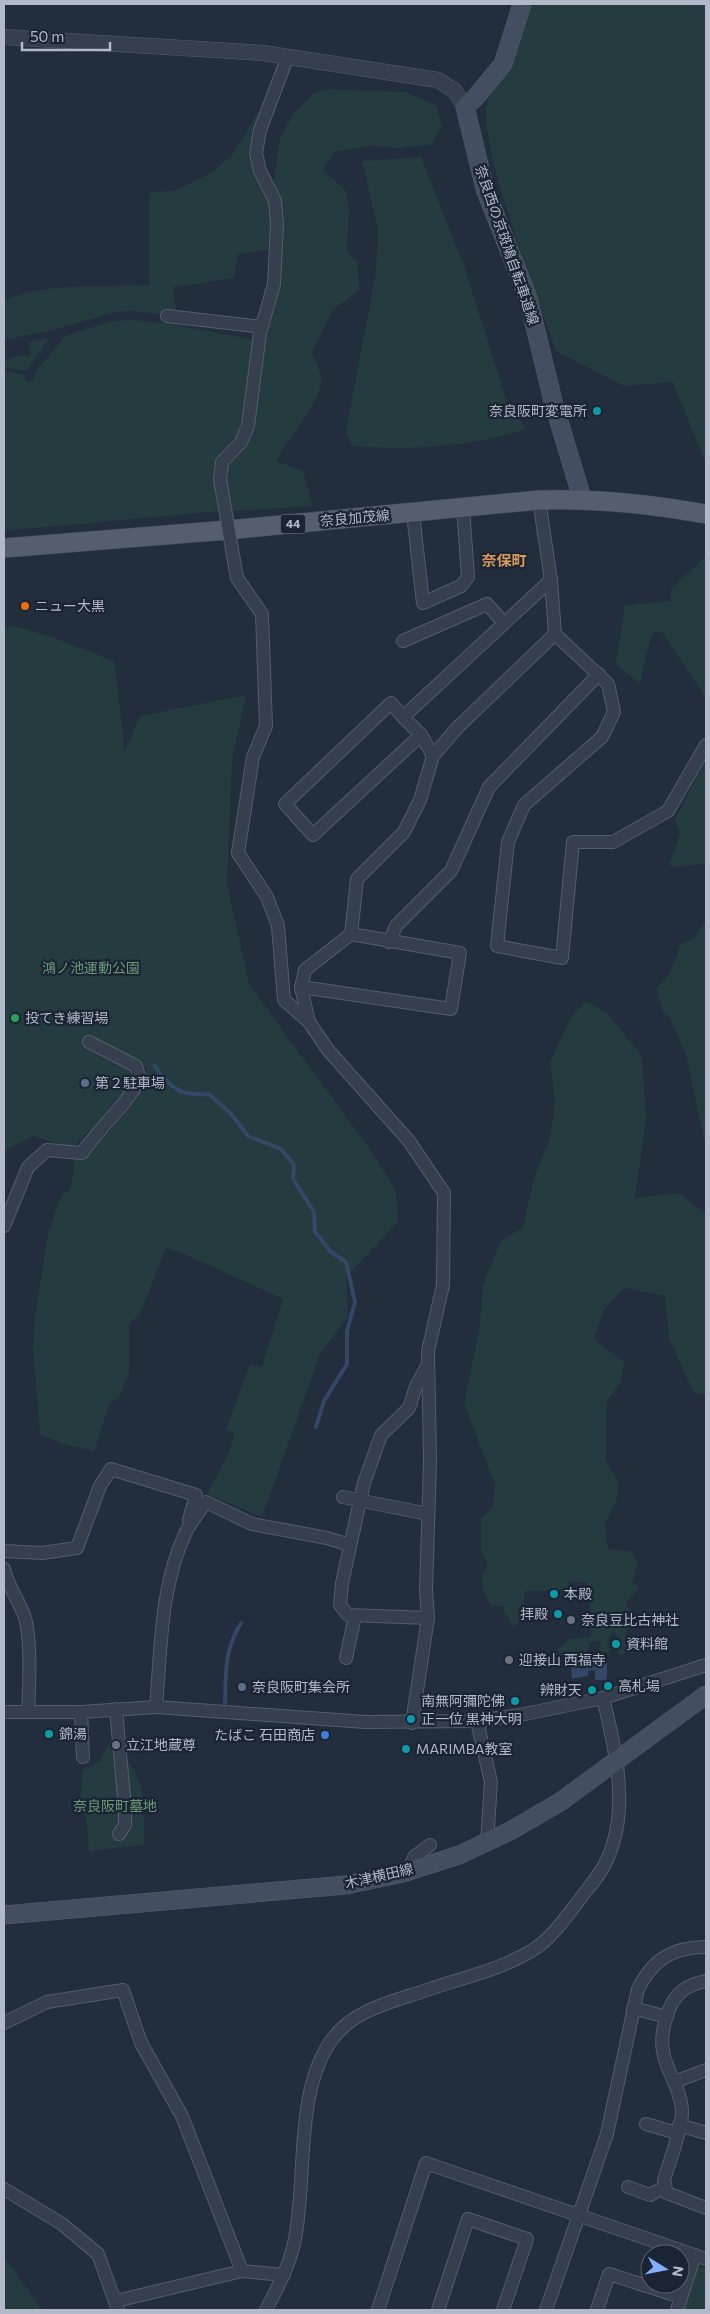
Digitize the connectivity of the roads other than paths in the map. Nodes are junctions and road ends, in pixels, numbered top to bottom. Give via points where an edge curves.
1 (522, 4) edge
2 (4, 37) edge
3 (288, 56) junction
4 (465, 107) junction
5 (167, 316) dead end
6 (262, 327) junction
7 (582, 498) junction
8 (539, 500) junction
9 (463, 507) junction
10 (413, 513) junction
11 (706, 514) edge
12 (4, 548) edge
13 (551, 580) junction
14 (504, 623) junction
15 (555, 634) junction
16 (403, 642) dead end
17 (599, 674) junction
18 (403, 717) junction
19 (421, 735) junction
20 (706, 744) edge
21 (433, 756) junction
22 (351, 934) junction
23 (389, 942) junction
24 (301, 987) junction
25 (309, 1022) junction
26 (89, 1042) dead end
27 (4, 1226) edge
28 (428, 1364) junction
29 (343, 1497) dead end
30 (360, 1501) junction
31 (428, 1514) junction
32 (185, 1534) junction
33 (350, 1545) junction
34 (4, 1550) edge
35 (4, 1569) edge
36 (354, 1616) junction
37 (428, 1618) junction
38 (346, 1658) dead end
39 (706, 1665) edge
40 (706, 1695) edge
41 (603, 1698) junction
42 (156, 1707) junction
43 (116, 1709) junction
44 (4, 1712) edge
45 (28, 1712) junction
46 (82, 1712) junction
47 (477, 1721) junction
48 (412, 1723) junction
49 (83, 1757) dead end
50 (618, 1759) junction
51 (119, 1834) dead end
52 (487, 1842) junction
53 (430, 1845) dead end
54 (409, 1870) junction
55 (4, 1915) edge
56 (706, 1947) edge
57 (706, 1981) edge
58 (633, 2008) junction
59 (667, 2017) junction
60 (4, 2023) edge
61 (706, 2070) edge
62 (674, 2082) junction
63 (646, 2124) dead end
64 (678, 2129) junction
65 (706, 2133) edge
66 (628, 2187) dead end
67 (665, 2187) junction
68 (4, 2189) edge
69 (706, 2208) edge
70 (579, 2215) junction
71 (701, 2257) edge
72 (242, 2271) junction
73 (284, 2275) junction
74 (681, 2298) junction
75 (117, 2305) edge
76 (266, 2310) edge
77 (378, 2310) edge
78 (438, 2310) edge
79 (503, 2310) edge
80 (546, 2310) edge
81 (597, 2310) edge
82 (677, 2310) edge

1 - 4 main road via 503,64
2 - 3 street
3 - 4 street via 438,80 455,91
3 - 6 street via 260,130 256,153 260,171 275,201 277,224 274,284
4 - 7 main road, 奈良西の京斑鳩自転車道線 via 485,189 528,298 554,405
5 - 6 street
6 - 25 street, bridge via 248,426 241,442 222,462 220,479 237,578 262,614 266,726 253,757 238,852 267,897 278,926 284,1000
7 - 8 main road, 奈良加茂線 / 44
7 - 11 main road, 奈良加茂線 / 44
8 - 9 main road, 奈良加茂線 / 44
8 - 13 street
9 - 10 main road, 奈良加茂線 / 44
9 - 10 street via 468,576 460,586 423,603
10 - 12 main road, 奈良加茂線 / 44
13 - 14 street
13 - 15 street
14 - 16 street via 487,604
14 - 18 street
15 - 17 street
15 - 21 street via 457,728
17 - 20 street via 608,684 614,712 602,737 524,805 508,842 497,946 562,958 573,842 613,842 668,811
17 - 23 street via 489,787 451,871 396,926
18 - 19 street
18 - 19 street via 392,703 285,804 313,835
19 - 21 street
21 - 22 street via 420,800 404,832 357,879
22 - 23 street
22 - 24 street via 305,970
23 - 24 street via 460,953 451,1009
24 - 25 street
25 - 28 street via 328,1050 409,1142 444,1193 443,1285
26 - 27 street via 136,1066 140,1078 130,1098 82,1153 47,1150 28,1167
28 - 30 street via 409,1408 380,1435
28 - 31 street
29 - 30 street
30 - 31 street
30 - 33 street
31 - 37 street
32 - 33 street via 206,1502 252,1524
32 - 34 street via 196,1495 111,1469 100,1486 77,1548 42,1553
32 - 42 street via 163,1618
33 - 36 street via 340,1605 348,1615
35 - 45 street via 24,1616 29,1657
36 - 37 street
36 - 38 street
37 - 48 street
39 - 41 street
40 - 50 main road, 木津横田線
41 - 47 street
41 - 50 street
42 - 43 street
42 - 48 street
43 - 46 street
43 - 51 street via 125,1808 124,1826
44 - 45 street
45 - 46 street
46 - 49 street
47 - 48 street
47 - 52 street via 491,1782
50 - 52 main road, 木津横田線 via 560,1802
50 - 73 street via 618,1809 611,1851 596,1878 551,1935 532,1951 508,1962 367,2011 338,2031 330,2042 313,2082 304,2136 296,2234
52 - 54 main road, 木津横田線
53 - 54 street via 414,1857
54 - 55 main road, 木津横田線 via 346,1885
56 - 58 street via 692,1947 662,1958 646,1974
57 - 59 street via 681,1991
58 - 59 street
58 - 70 street via 606,2134
59 - 62 street via 663,2052
60 - 72 street via 47,2002 123,1990 141,2044 182,2116
61 - 62 street
62 - 64 street via 682,2112
63 - 64 street
64 - 65 street
64 - 67 street via 664,2180
66 - 67 street via 650,2195
67 - 69 street via 668,2193
68 - 75 street via 62,2224 98,2254
70 - 71 street
70 - 77 street via 426,2163
70 - 80 street
71 - 74 street
72 - 73 street
72 - 75 street
73 - 76 street
74 - 81 street via 609,2274
74 - 82 street
78 - 79 street via 468,2219 527,2238

